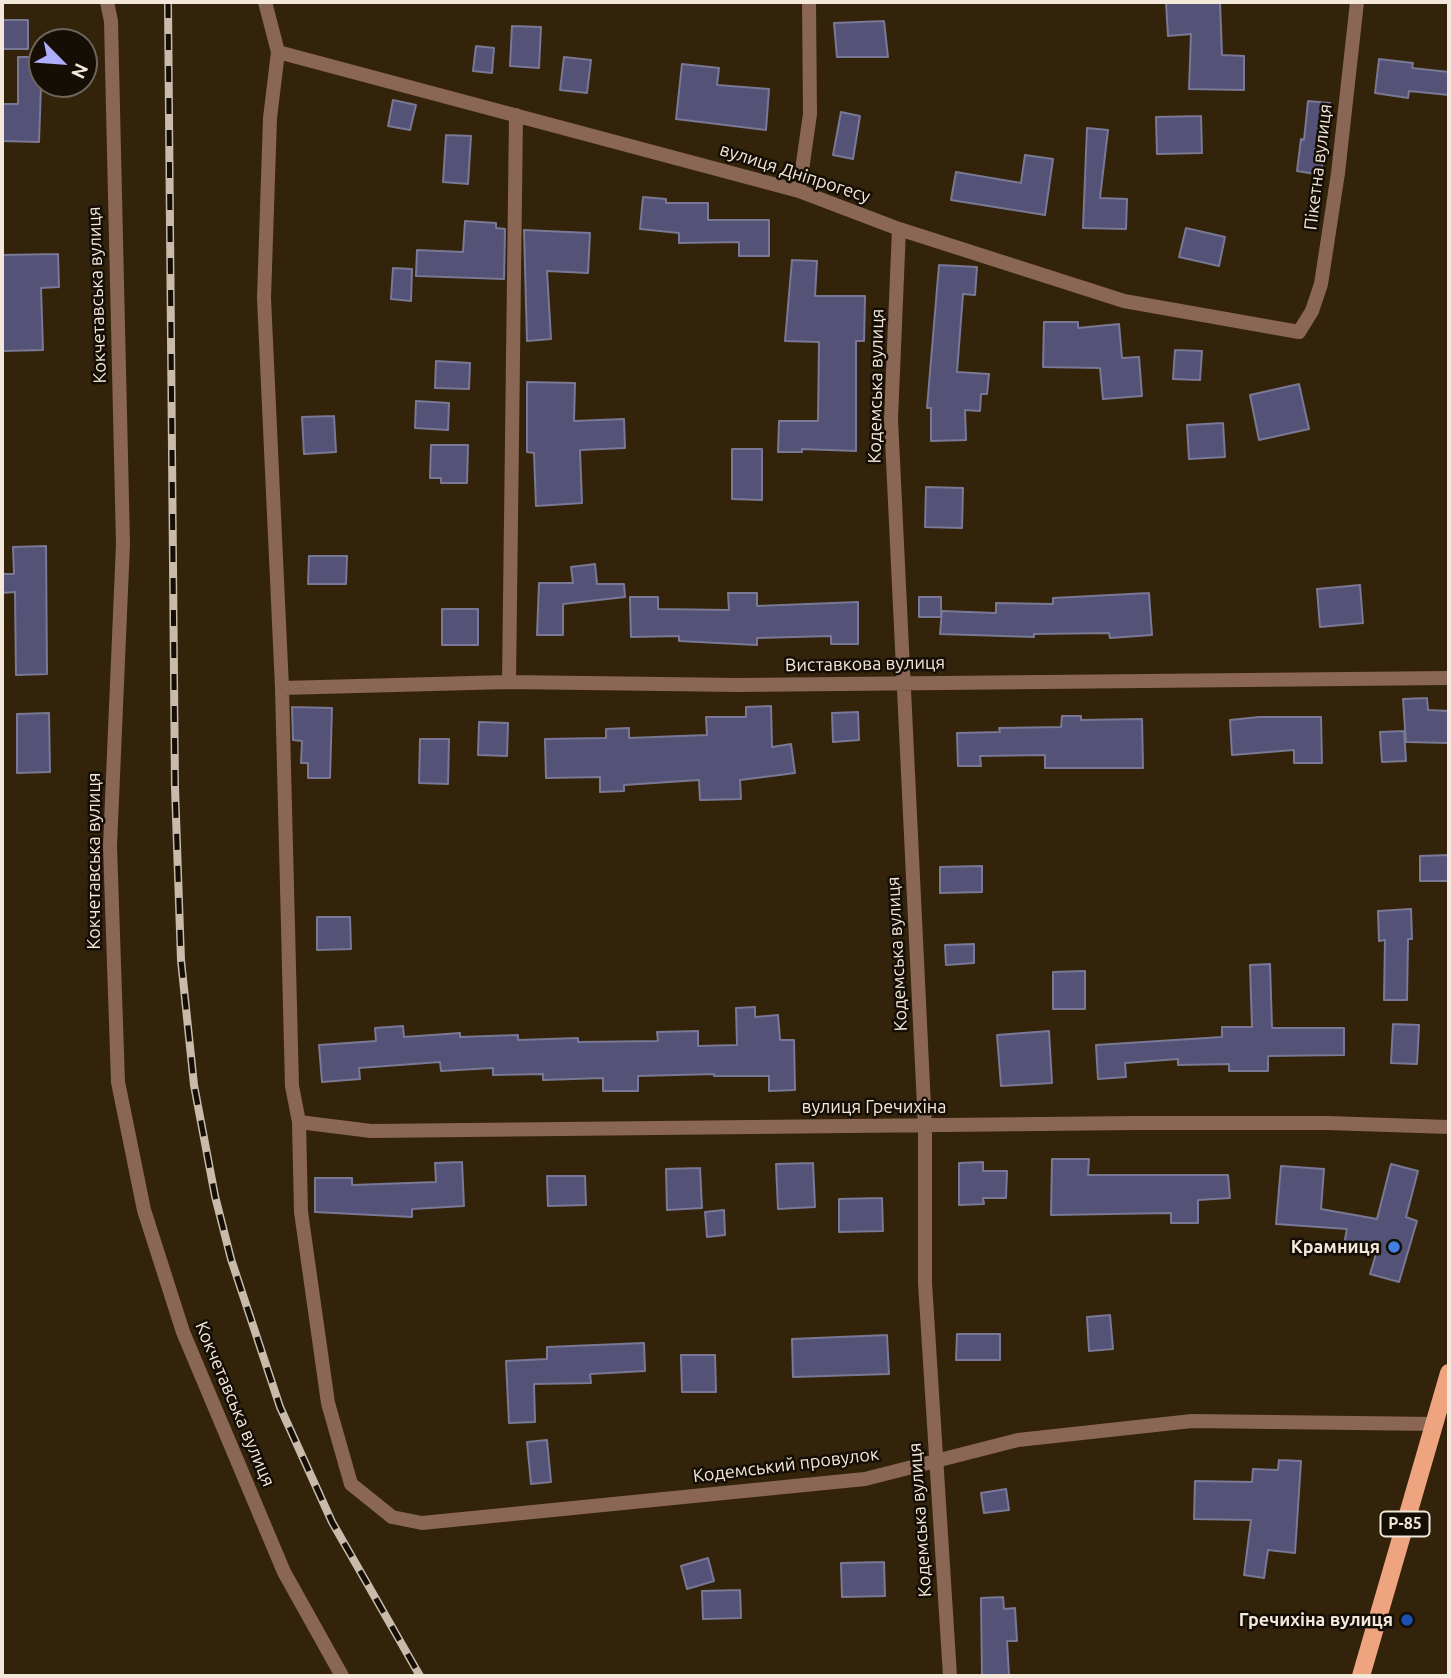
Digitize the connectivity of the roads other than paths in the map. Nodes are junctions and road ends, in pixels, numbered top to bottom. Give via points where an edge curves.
1 (107, 2) edge
2 (265, 2) edge
3 (809, 2) edge
4 (1357, 2) edge
5 (278, 52) junction
6 (516, 115) junction
7 (799, 191) junction
8 (900, 229) junction
9 (1299, 332) joint
10 (1449, 678) edge
11 (509, 682) junction
12 (902, 682) junction
13 (282, 688) junction
14 (299, 1122) junction
15 (925, 1127) junction
16 (1449, 1127) edge
17 (1449, 1373) edge
18 (1435, 1424) junction
19 (935, 1460) junction
20 (342, 1676) edge
21 (950, 1676) edge
22 (1361, 1676) edge

1 - 20 street, Кокчетавська вулиця via 123,544 110,846 118,1082 144,1210 183,1332 284,1572
2 - 5 street
3 - 7 street via 810,114
4 - 9 street, Пікетна вулиця via 1321,284
5 - 6 street, вулиця Дніпрогесу
5 - 13 street via 270,118 264,298
6 - 7 street, вулиця Дніпрогесу
6 - 11 street
7 - 8 street, вулиця Дніпрогесу
8 - 9 street, вулиця Дніпрогесу via 1124,301
8 - 12 street, Кодемська вулиця via 891,419
10 - 12 street, Виставкова вулиця
11 - 12 street, Виставкова вулиця
11 - 13 street, Виставкова вулиця
12 - 15 street, Кодемська вулиця
13 - 14 street via 292,1086
14 - 15 street, вулиця Гречихіна via 371,1132
14 - 19 street, Кодемський провулок via 301,1212 328,1402 351,1484 392,1517 422,1523 865,1479
15 - 16 street, вулиця Гречихіна via 1326,1123
15 - 19 street, Кодемська вулиця via 925,1283
17 - 18 main road, Р-85
18 - 19 street, Кодемський провулок via 1192,1421 1018,1440
18 - 22 main road, Р-85
19 - 21 street, Кодемська вулиця

